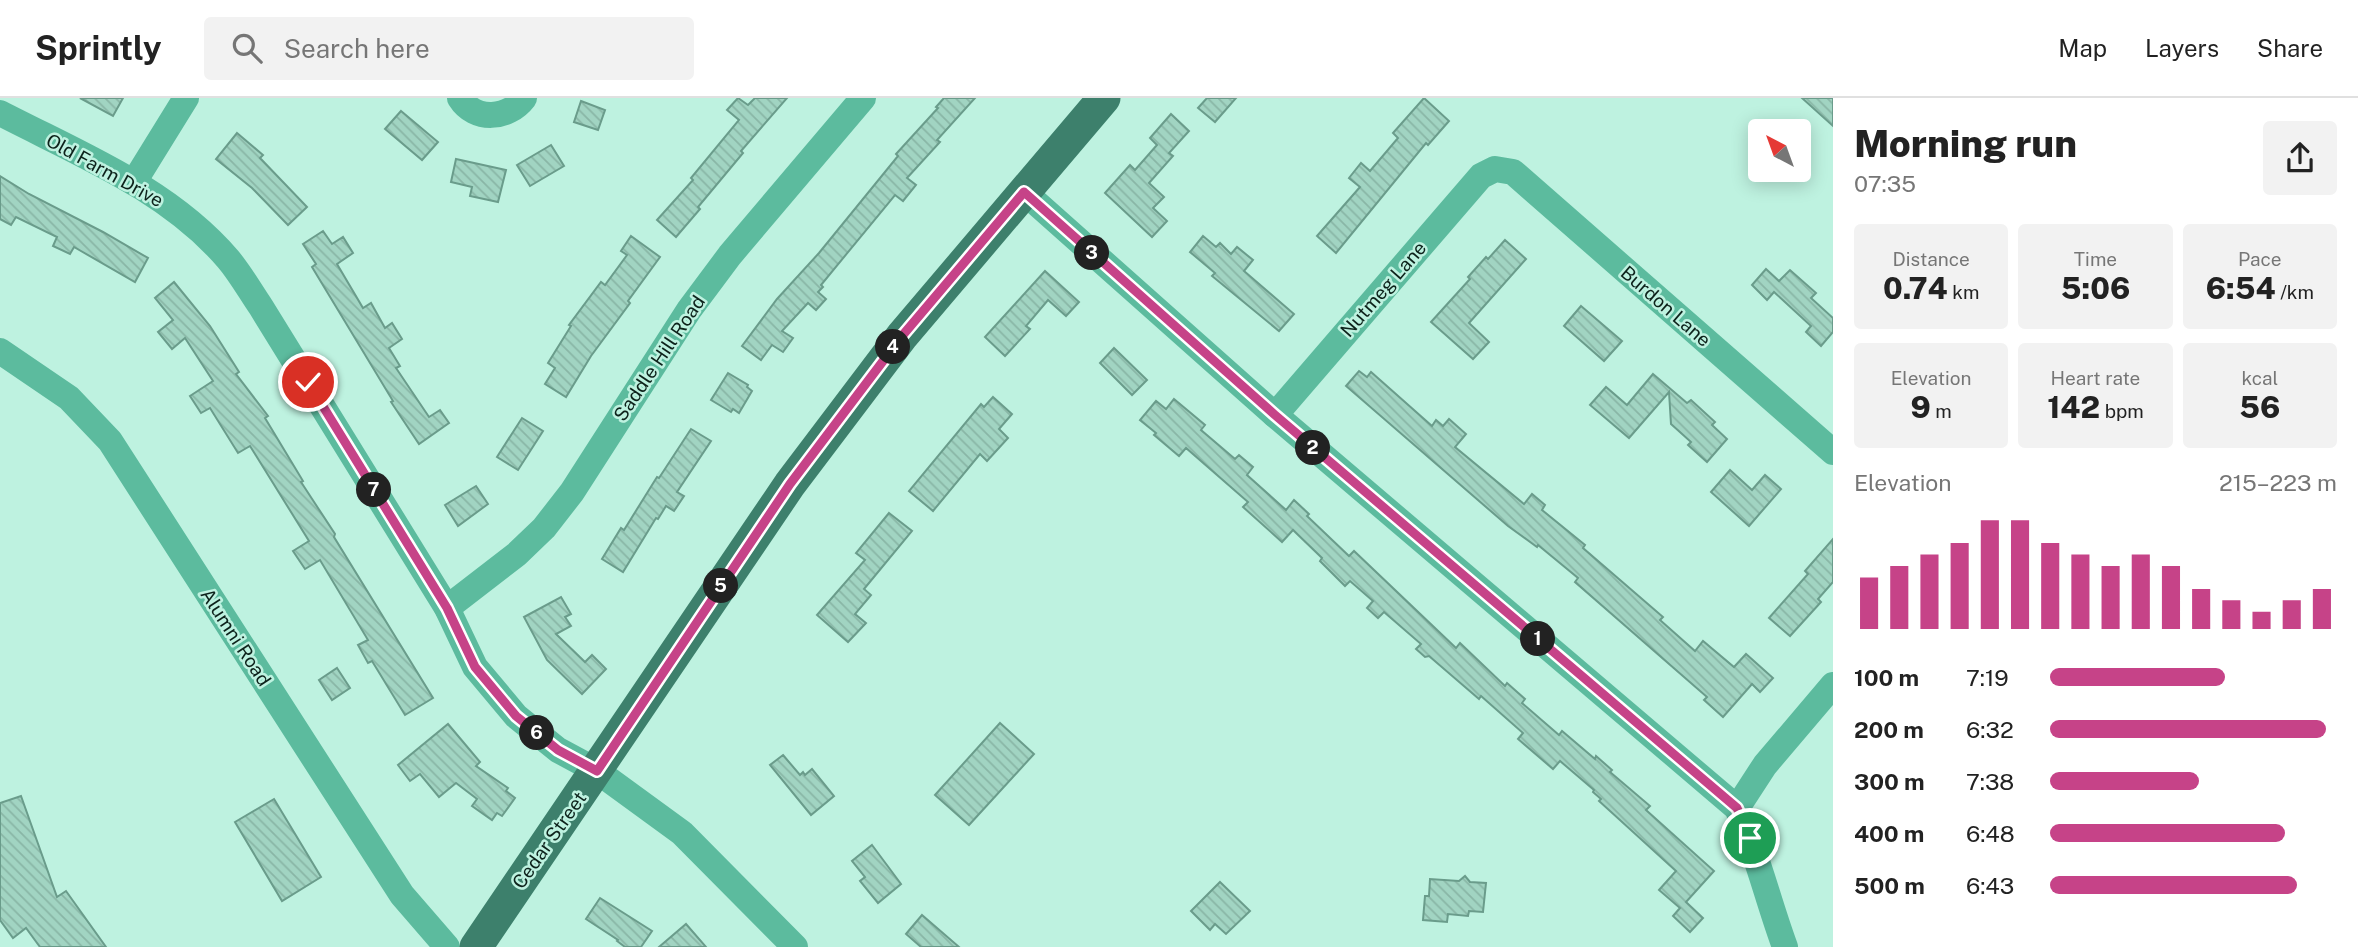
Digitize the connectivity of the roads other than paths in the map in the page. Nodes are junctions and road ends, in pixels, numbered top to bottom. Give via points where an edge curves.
1 (186, 98) edge
2 (460, 98) edge
3 (523, 98) edge
4 (863, 98) edge
5 (1104, 98) edge
6 (0, 113) edge
7 (1496, 169) joint
8 (134, 181) junction
9 (1024, 192) junction
10 (0, 351) edge
11 (1275, 415) junction
12 (1833, 452) edge
13 (447, 608) junction
14 (1833, 685) edge
15 (597, 771) junction
16 (1737, 808) junction
17 (447, 947) edge
18 (476, 947) edge
19 (795, 947) edge
20 (1785, 947) edge

1 - 8 street
2 - 3 street via 475,112 490,116 518,106
4 - 13 street, Saddle Hill Road via 689,310 544,528
5 - 9 main road, Cedar Street
6 - 8 street, Old Farm Drive
7 - 11 street, Nutmeg Lane via 1481,176
7 - 12 street, Burdon Lane via 1513,172
8 - 13 street, Old Farm Drive via 186,217 228,259
9 - 11 street
9 - 15 main road, Cedar Street via 902,336 790,484
10 - 17 street, Alumni Road via 69,398 110,441 402,895
11 - 16 street
13 - 15 street, Old Farm Drive via 475,667 516,716 558,750
14 - 16 street via 1765,765
15 - 18 main road, Cedar Street
15 - 19 street, Old Farm Drive via 682,833
16 - 20 street

